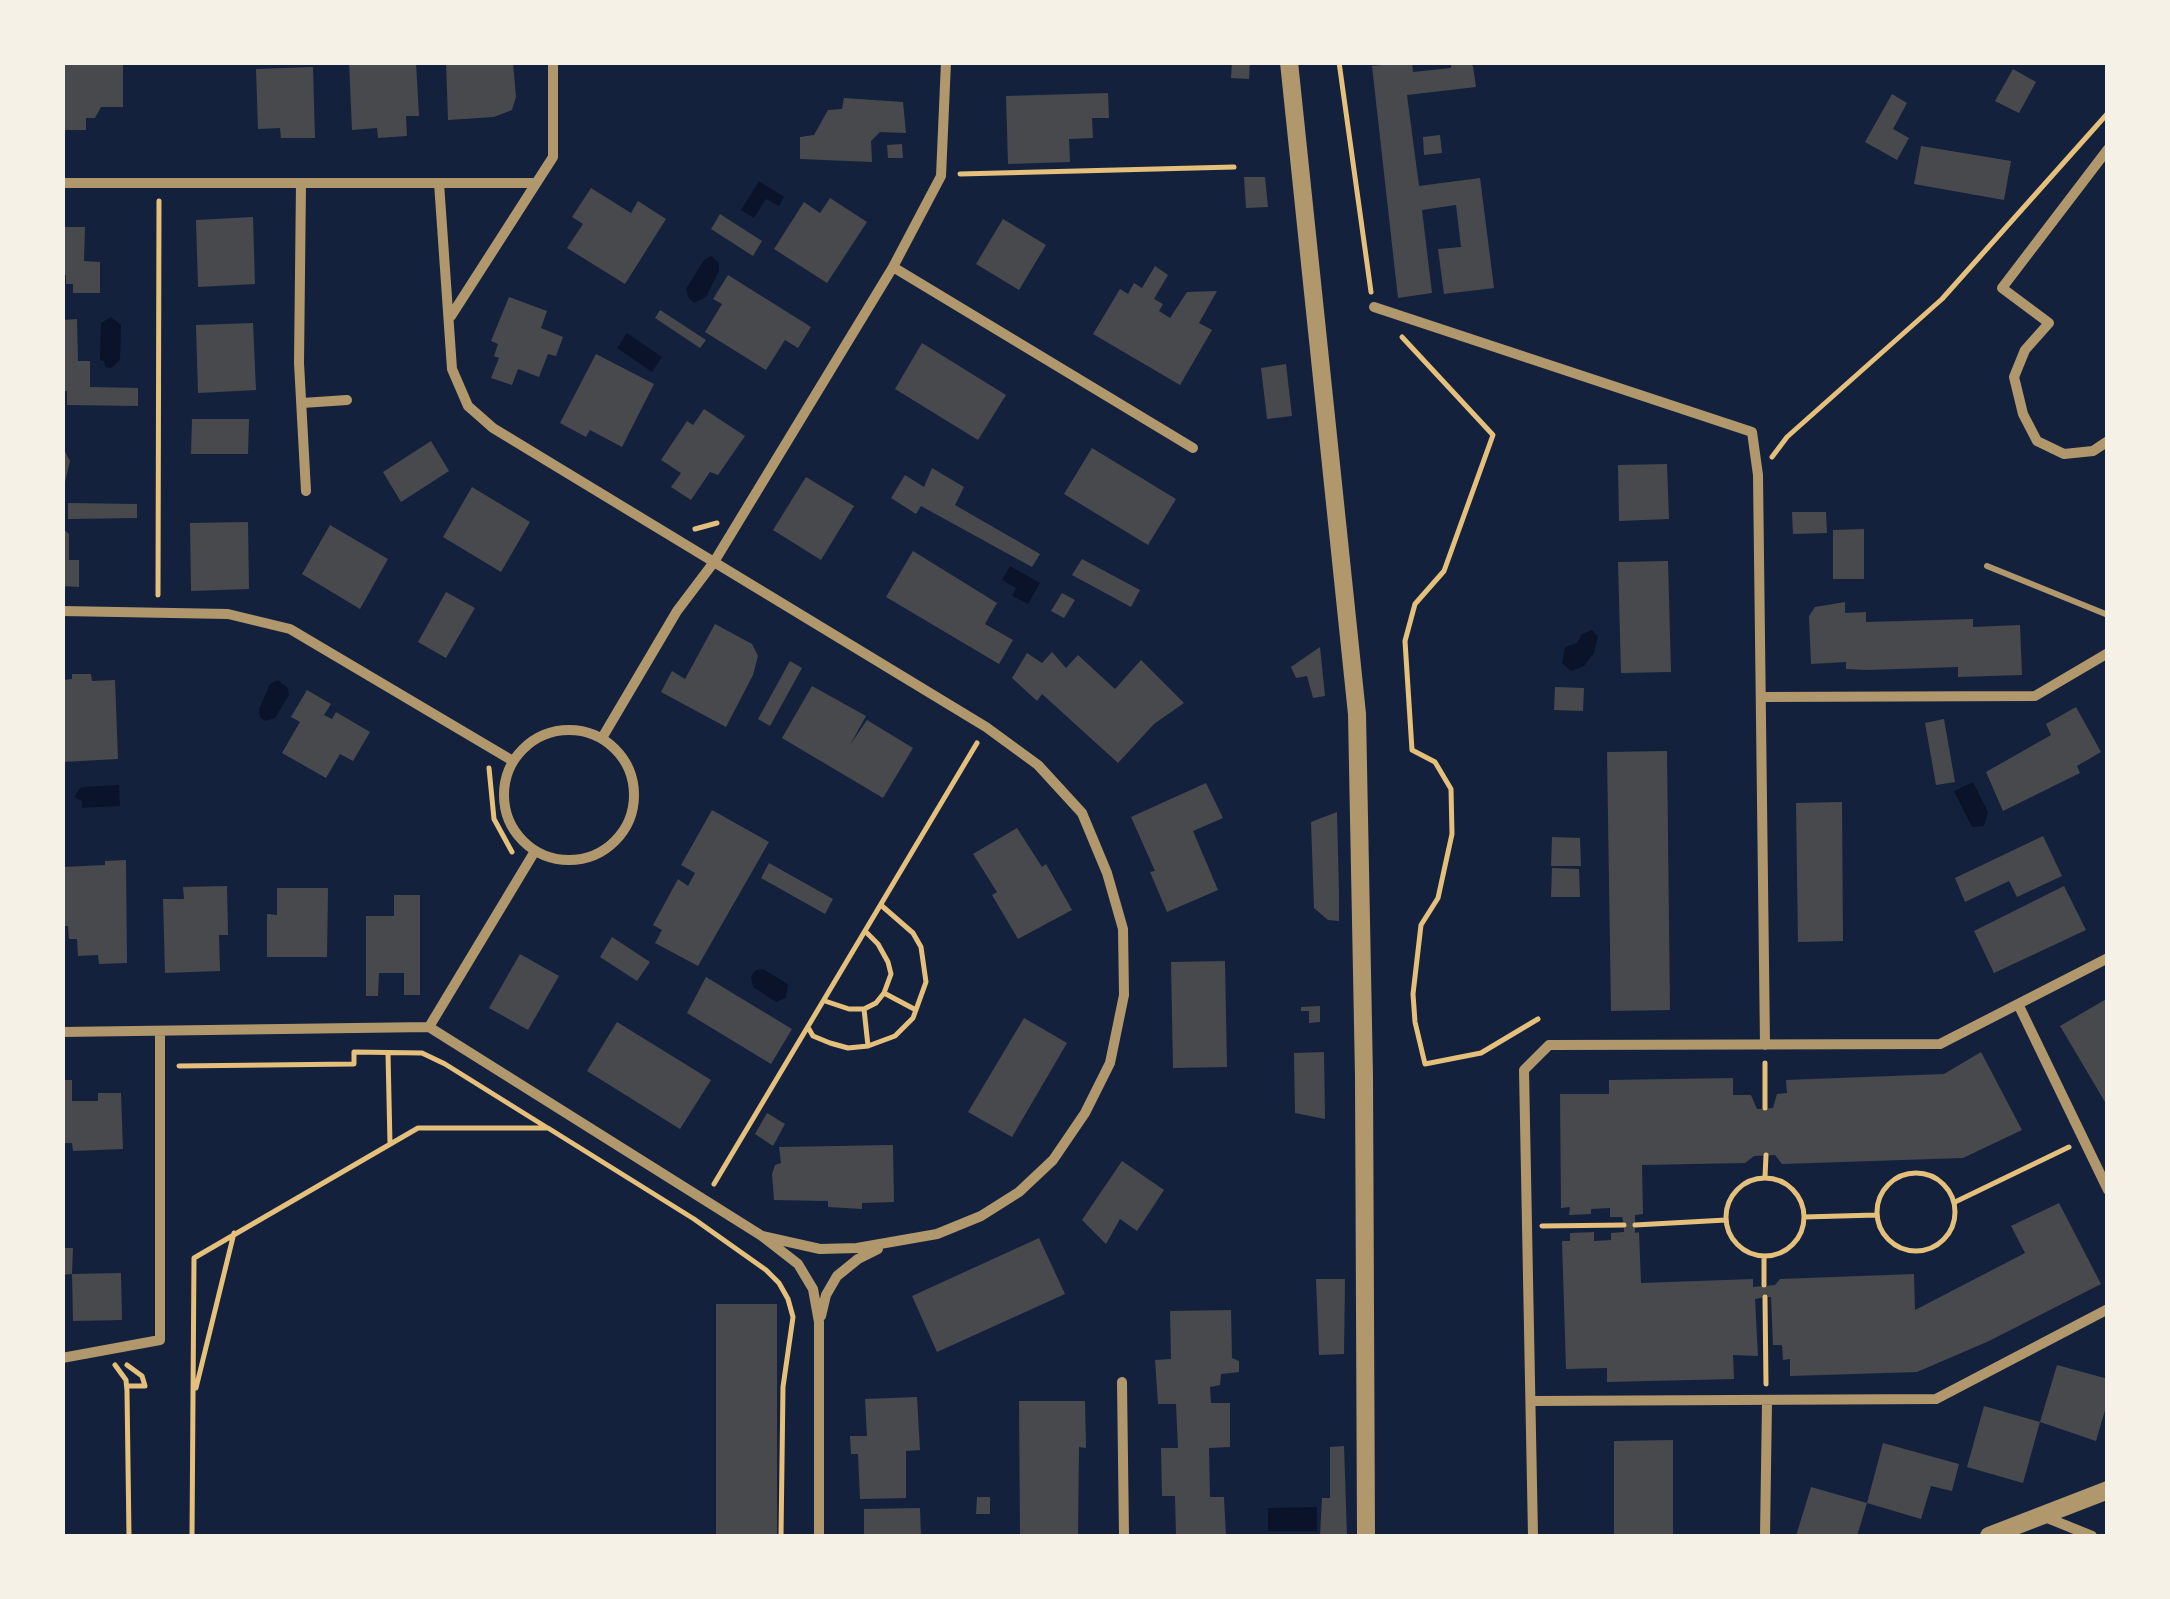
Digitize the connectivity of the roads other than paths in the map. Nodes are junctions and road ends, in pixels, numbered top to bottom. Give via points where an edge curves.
1 (552, 62) edge
2 (946, 62) edge
3 (1288, 62) edge
4 (2108, 149) edge
5 (62, 183) edge
6 (301, 183) junction
7 (440, 183) junction
8 (535, 183) junction
9 (893, 267) junction
10 (1374, 307) road end
11 (450, 317) junction
12 (347, 400) dead end
13 (302, 403) junction
14 (2108, 442) edge
15 (1193, 448) dead end
16 (306, 491) dead end
17 (714, 562) junction
18 (1987, 566) dead end
19 (62, 612) edge
20 (2108, 615) edge
21 (2108, 653) edge
22 (1761, 697) junction
23 (602, 738) junction
24 (512, 761) junction
25 (535, 851) junction
26 (2108, 958) edge
27 (2019, 1006) junction
28 (428, 1027) junction
29 (62, 1032) edge
30 (160, 1032) junction
31 (1766, 1045) junction
32 (2108, 1190) edge
33 (762, 1236) junction
34 (893, 1242) junction
35 (2108, 1310) edge
36 (820, 1322) junction
37 (62, 1358) edge
38 (1122, 1382) dead end
39 (1532, 1401) junction
40 (1766, 1402) junction
41 (2108, 1490) edge
42 (2044, 1516) junction
43 (819, 1536) edge
44 (1124, 1536) edge
45 (1366, 1536) edge
46 (1533, 1536) edge
47 (1765, 1536) edge
48 (1988, 1536) edge
49 (2092, 1536) edge

1 - 8 street via 553,156
2 - 9 street via 940,176
3 - 45 street via 1357,714
4 - 14 street via 2002,288 2049,323 2025,350 2014,377 2037,441 2064,454
5 - 6 street
6 - 7 street
6 - 13 street
7 - 8 street
7 - 11 street
8 - 11 street
9 - 15 street
9 - 17 street
10 - 22 street via 1752,432
11 - 17 street via 452,369 468,406 493,428
12 - 13 street
13 - 16 street
17 - 23 street
17 - 34 street via 1038,765 1082,813 1123,929 1124,995 1110,1064 1053,1160 981,1216 938,1234
18 - 20 lane
19 - 24 street via 228,614 290,629
21 - 22 street via 2035,696
22 - 31 street
23 - 24 street via 584,731 541,735
23 - 25 street via 618,750 634,790 632,813 617,839 583,858
24 - 25 street via 503,800 510,823
25 - 28 street
26 - 27 street
27 - 31 street via 1940,1044
27 - 32 street
28 - 30 street
28 - 33 street
29 - 30 street
30 - 37 street via 160,1340
31 - 39 street via 1549,1045 1524,1070
33 - 34 street via 820,1249
33 - 36 street via 798,1264 813,1289
34 - 36 street via 837,1276
35 - 40 street via 1936,1398
36 - 43 street
38 - 44 street
39 - 40 street
39 - 46 street
40 - 47 street
41 - 42 street
42 - 48 street
42 - 49 street

